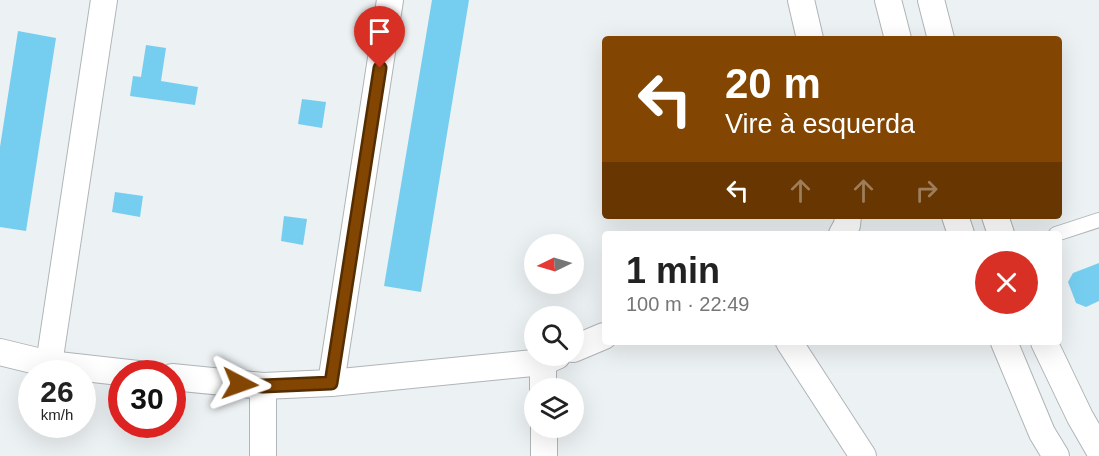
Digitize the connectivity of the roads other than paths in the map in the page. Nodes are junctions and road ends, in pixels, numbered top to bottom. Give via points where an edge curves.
1 (104, 0) edge
2 (390, 0) edge
3 (801, 0) edge
4 (888, 0) edge
5 (931, 0) edge
6 (809, 36) edge
7 (897, 36) edge
8 (940, 36) edge
9 (1099, 220) edge
10 (1062, 232) edge
11 (602, 337) edge
12 (584, 344) edge
13 (791, 345) edge
14 (1005, 345) edge
15 (1045, 345) edge
16 (0, 352) edge
17 (33, 360) edge
18 (50, 360) edge
19 (524, 362) edge
20 (186, 378) edge
21 (331, 383) junction
22 (263, 386) junction
23 (543, 438) edge
24 (1099, 450) edge
25 (263, 456) edge
26 (544, 456) edge
27 (863, 456) edge
28 (1056, 456) edge

1 - 18 street
2 - 21 street
3 - 6 street
4 - 7 street
5 - 8 street
9 - 10 lane
11 - 12 street
13 - 27 street
14 - 28 street via 1042,433
15 - 24 street
16 - 17 street
19 - 21 street
20 - 22 street
21 - 22 street
22 - 25 street
23 - 26 street

